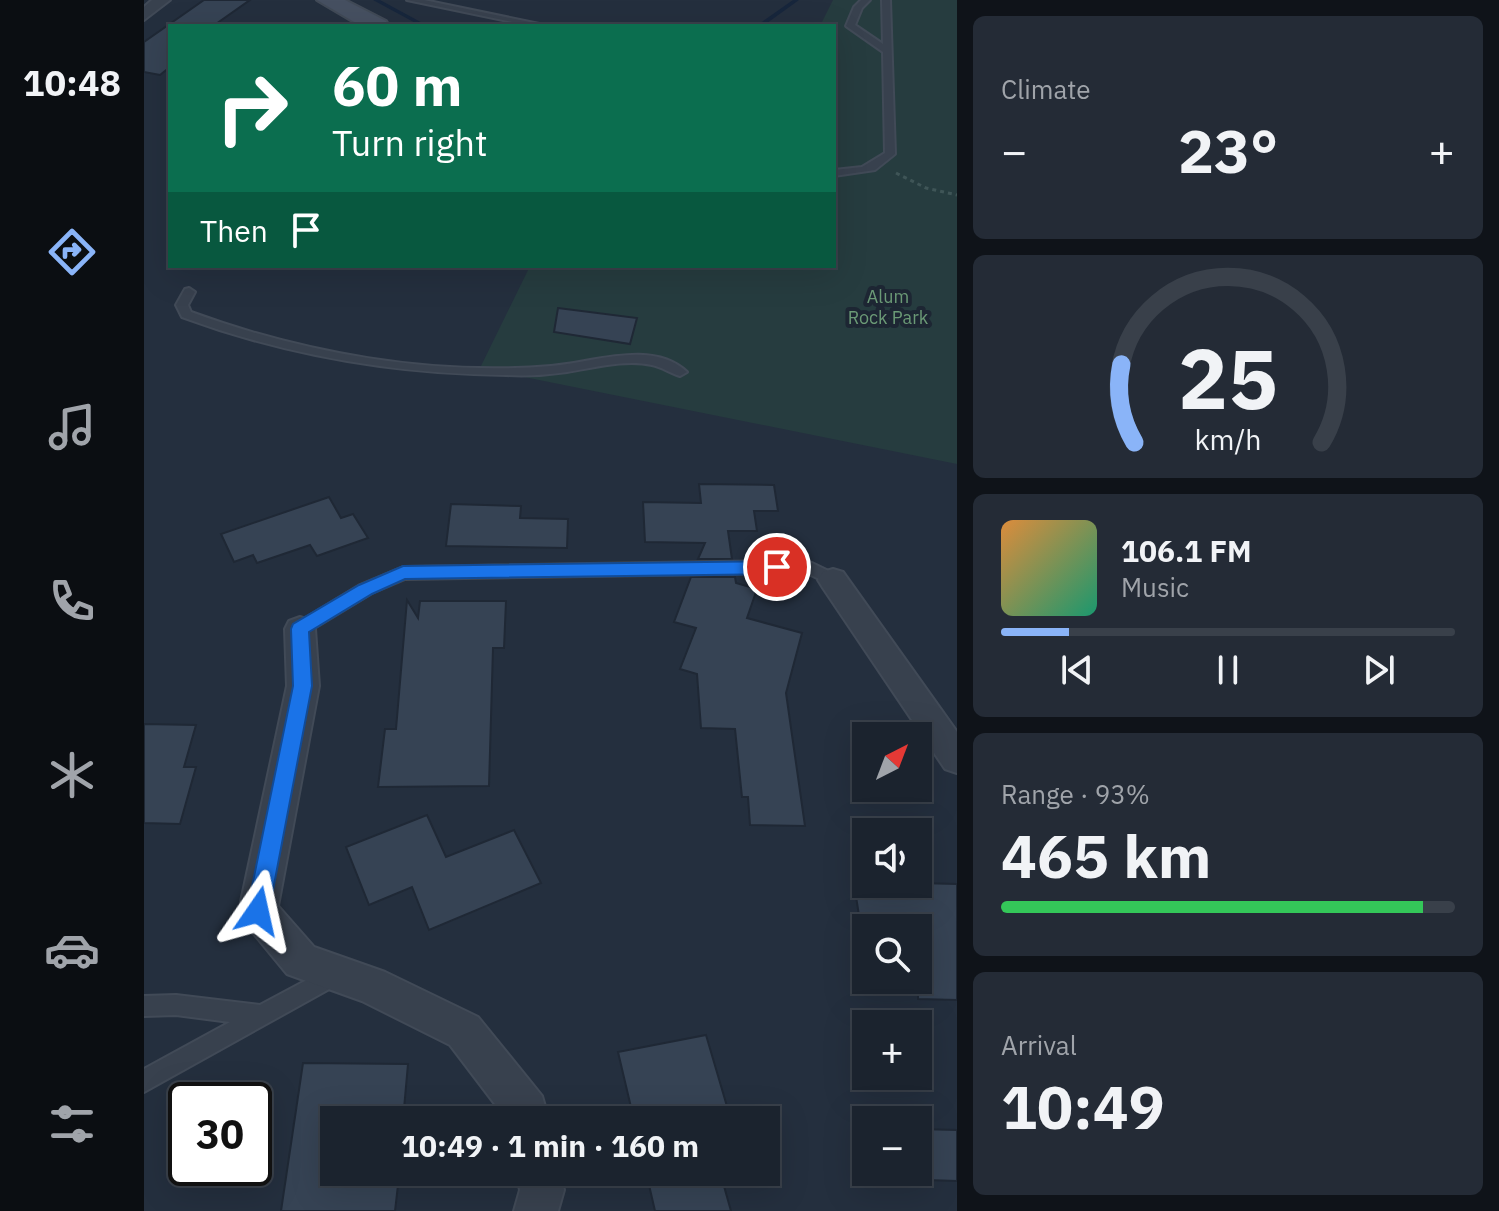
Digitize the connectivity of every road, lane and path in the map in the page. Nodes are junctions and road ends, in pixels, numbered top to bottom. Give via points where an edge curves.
1 (162, 0) edge
2 (328, 0) edge
3 (411, 0) edge
4 (866, 0) edge
5 (886, 0) edge
6 (144, 15) edge
7 (374, 24) edge
8 (535, 24) edge
9 (888, 51) junction
10 (881, 165) junction
11 (836, 173) edge
12 (957, 195) edge
13 (189, 292) dead end
14 (680, 372) dead end
15 (833, 580) joint
16 (300, 629) joint
17 (957, 759) edge
18 (338, 974) junction
19 (144, 1006) edge
20 (259, 1015) junction
21 (144, 1081) edge
22 (523, 1106) edge
23 (541, 1186) edge
24 (536, 1211) edge

1 - 6 street
2 - 7 street
3 - 8 lane
4 - 9 lane via 850,26
5 - 9 lane
9 - 10 lane via 890,154
10 - 11 lane
10 - 12 path via 926,188
13 - 14 lane via 182,305 186,314 204,322 343,355 487,371 551,370 625,359 668,363
15 - 16 lane via 812,569 777,567 403,573
15 - 17 street
16 - 18 street via 303,686 258,911 301,961
18 - 20 lane
18 - 22 street via 464,1031
19 - 20 lane
20 - 21 lane
23 - 24 street

